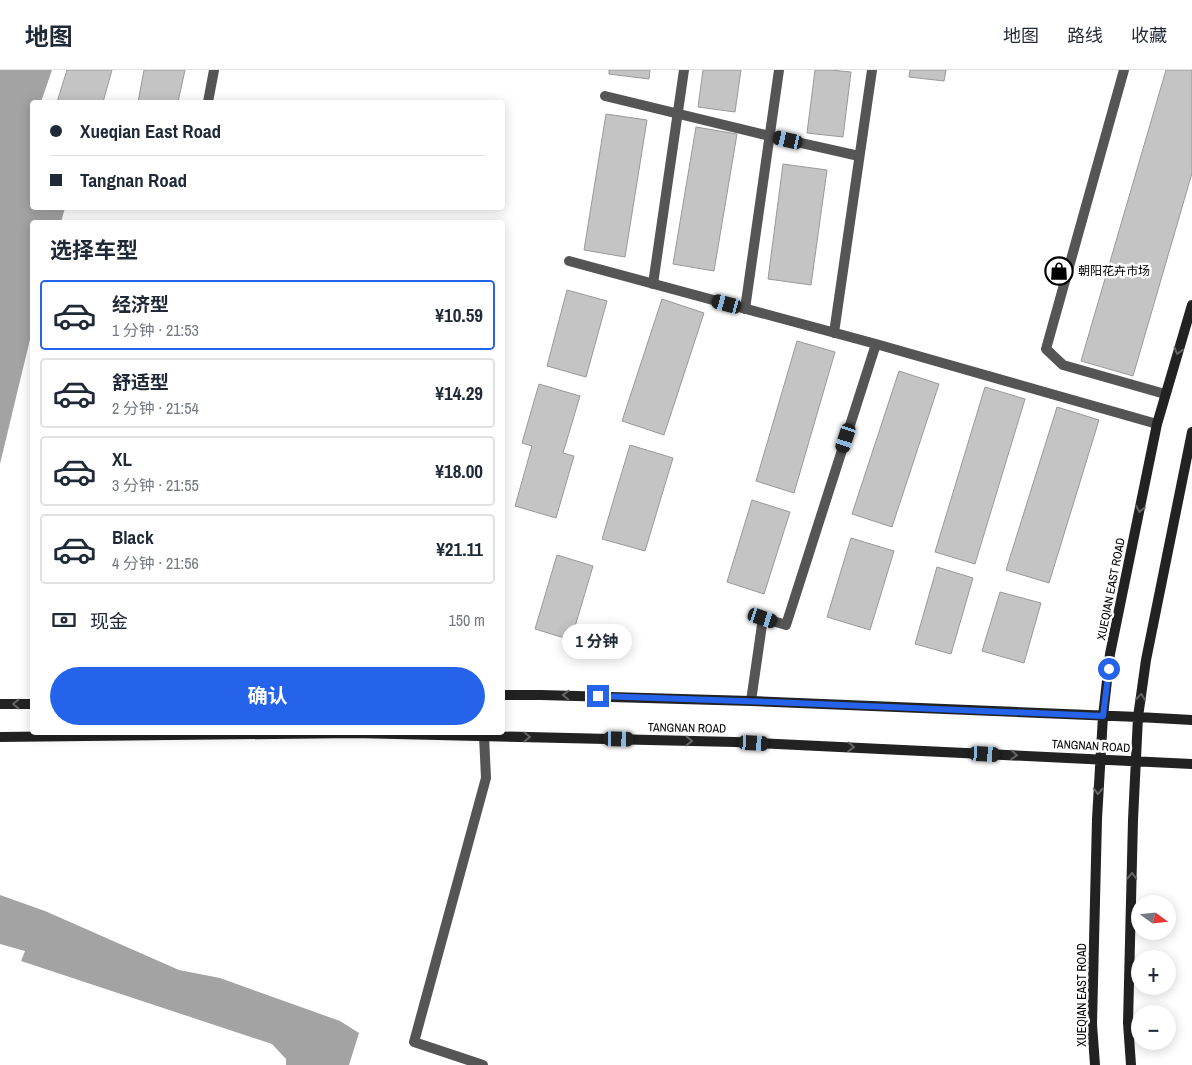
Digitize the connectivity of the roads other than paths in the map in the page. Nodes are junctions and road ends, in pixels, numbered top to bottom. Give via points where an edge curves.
1 (214, 70) edge
2 (684, 70) edge
3 (779, 70) edge
4 (872, 70) edge
5 (1124, 70) edge
6 (605, 96) dead end
7 (208, 100) edge
8 (678, 113) junction
9 (770, 136) junction
10 (859, 156) junction
11 (569, 261) dead end
12 (653, 284) junction
13 (1192, 305) edge
14 (745, 309) junction
15 (834, 333) junction
16 (876, 344) junction
17 (1165, 394) junction
18 (1157, 424) junction
19 (1192, 432) edge
20 (505, 695) edge
21 (751, 701) junction
22 (0, 704) edge
23 (30, 704) edge
24 (1103, 716) junction
25 (1138, 717) junction
26 (1192, 720) edge
27 (178, 735) edge
28 (441, 735) edge
29 (484, 736) junction
30 (0, 737) edge
31 (1100, 759) junction
32 (1192, 764) edge
33 (483, 1065) edge
34 (1095, 1065) edge
35 (1131, 1065) edge

1 - 7 street
2 - 8 street
3 - 9 street
4 - 10 street
5 - 17 street via 1046,350 1063,365
6 - 8 street
8 - 9 street
8 - 12 street
9 - 10 street
9 - 14 street
10 - 15 street
11 - 12 street
12 - 14 street
13 -> 17 main road, XUEQIAN EAST ROAD
14 - 15 street
15 - 16 street
16 - 18 street
16 - 21 street via 786,625 763,618
17 - 18 main road, XUEQIAN EAST ROAD
18 -> 24 main road, XUEQIAN EAST ROAD via 1110,654
25 -> 19 main road via 1146,660
21 -> 20 main road
21 - 24 main road
23 -> 22 main road
24 - 25 main road
24 - 31 main road, XUEQIAN EAST ROAD
25 - 26 main road
35 -> 25 main road via 1128,1013
27 - 30 main road, TANGNAN ROAD
28 - 29 main road, TANGNAN ROAD
29 -> 31 main road, TANGNAN ROAD via 735,742
29 - 33 street via 486,778 414,1042
31 - 32 main road, TANGNAN ROAD
31 -> 34 main road, XUEQIAN EAST ROAD via 1092,1014

